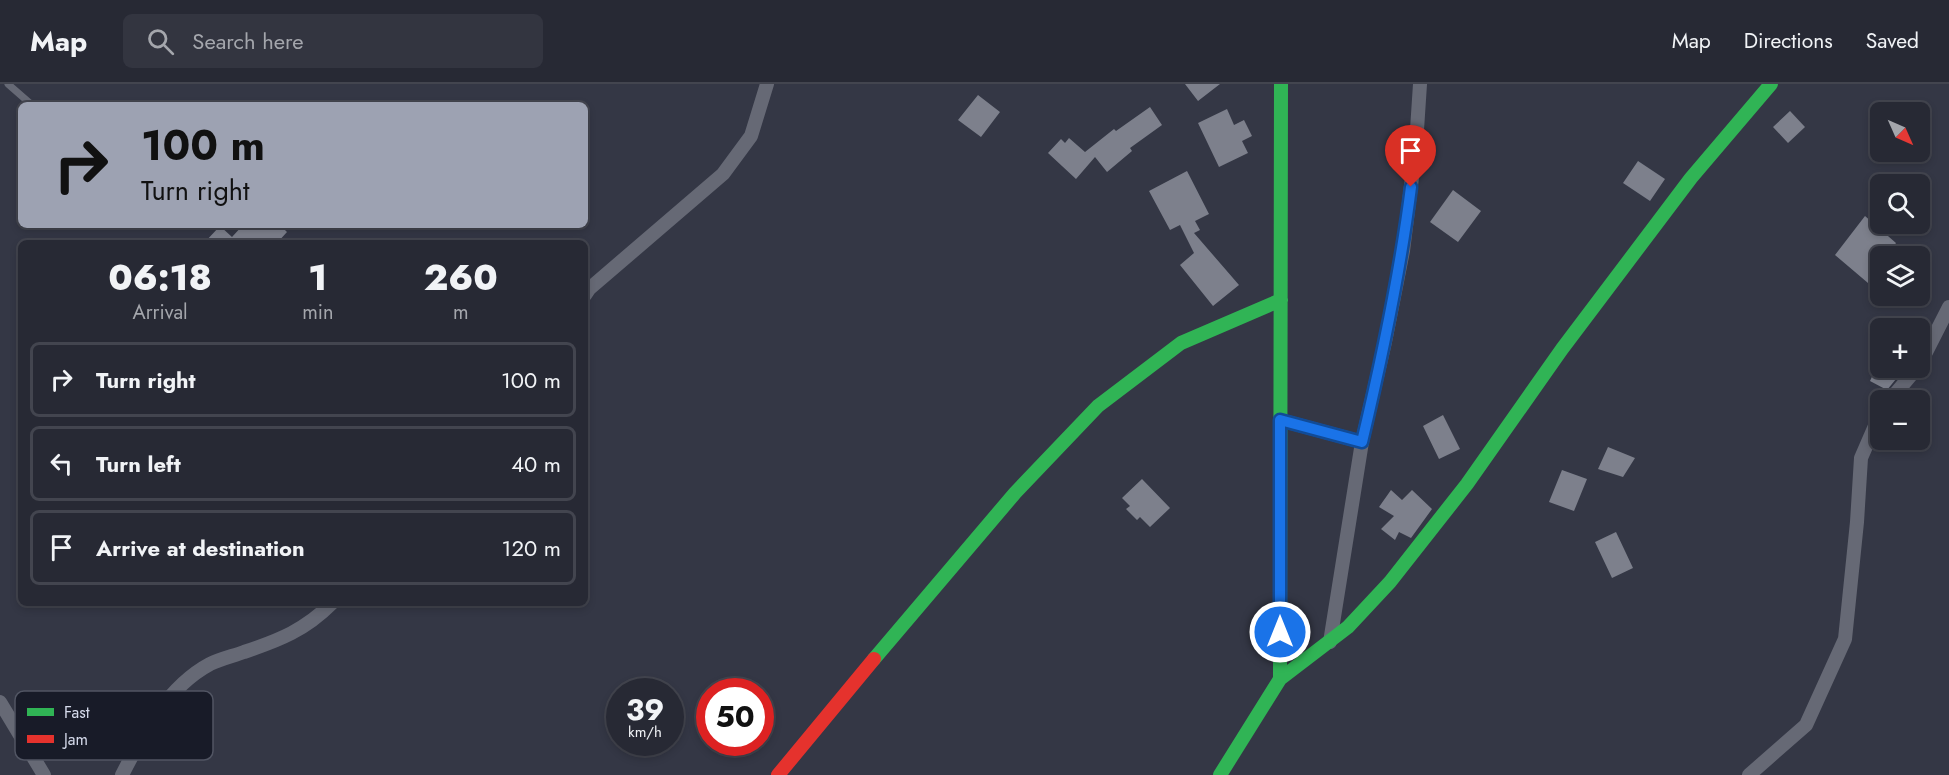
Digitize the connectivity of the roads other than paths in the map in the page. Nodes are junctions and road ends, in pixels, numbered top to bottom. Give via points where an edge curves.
1 (8, 84) edge
2 (767, 84) edge
3 (1281, 84) edge
4 (1420, 84) edge
5 (1771, 84) edge
6 (29, 102) edge
7 (588, 291) edge
8 (1281, 300) junction
9 (1949, 307) edge
10 (1930, 344) edge
11 (1909, 378) edge
12 (1898, 390) edge
13 (1280, 420) junction
14 (1870, 437) edge
15 (1362, 442) junction
16 (329, 606) edge
17 (1330, 642) junction
18 (1280, 679) junction
19 (175, 691) edge
20 (0, 702) edge
21 (15, 727) edge
22 (35, 760) edge
23 (130, 760) edge
24 (44, 775) edge
25 (122, 775) edge
26 (778, 775) edge
27 (1220, 775) edge
28 (1749, 775) edge

1 - 6 lane
2 - 7 street via 751,136 723,174
3 - 8 street
4 - 15 street via 1403,251
5 - 17 street via 1691,178 1562,349 1467,484 1390,582
8 - 13 street
8 - 26 street via 1181,343 1098,406 1015,493
9 - 10 street
11 - 12 street
13 - 15 street
13 - 18 street
14 - 28 street via 1861,458 1845,639 1806,725
15 - 17 street
16 - 19 street via 305,627 210,664
17 - 18 street
18 - 27 street
20 - 21 street
22 - 24 street
23 - 25 street

